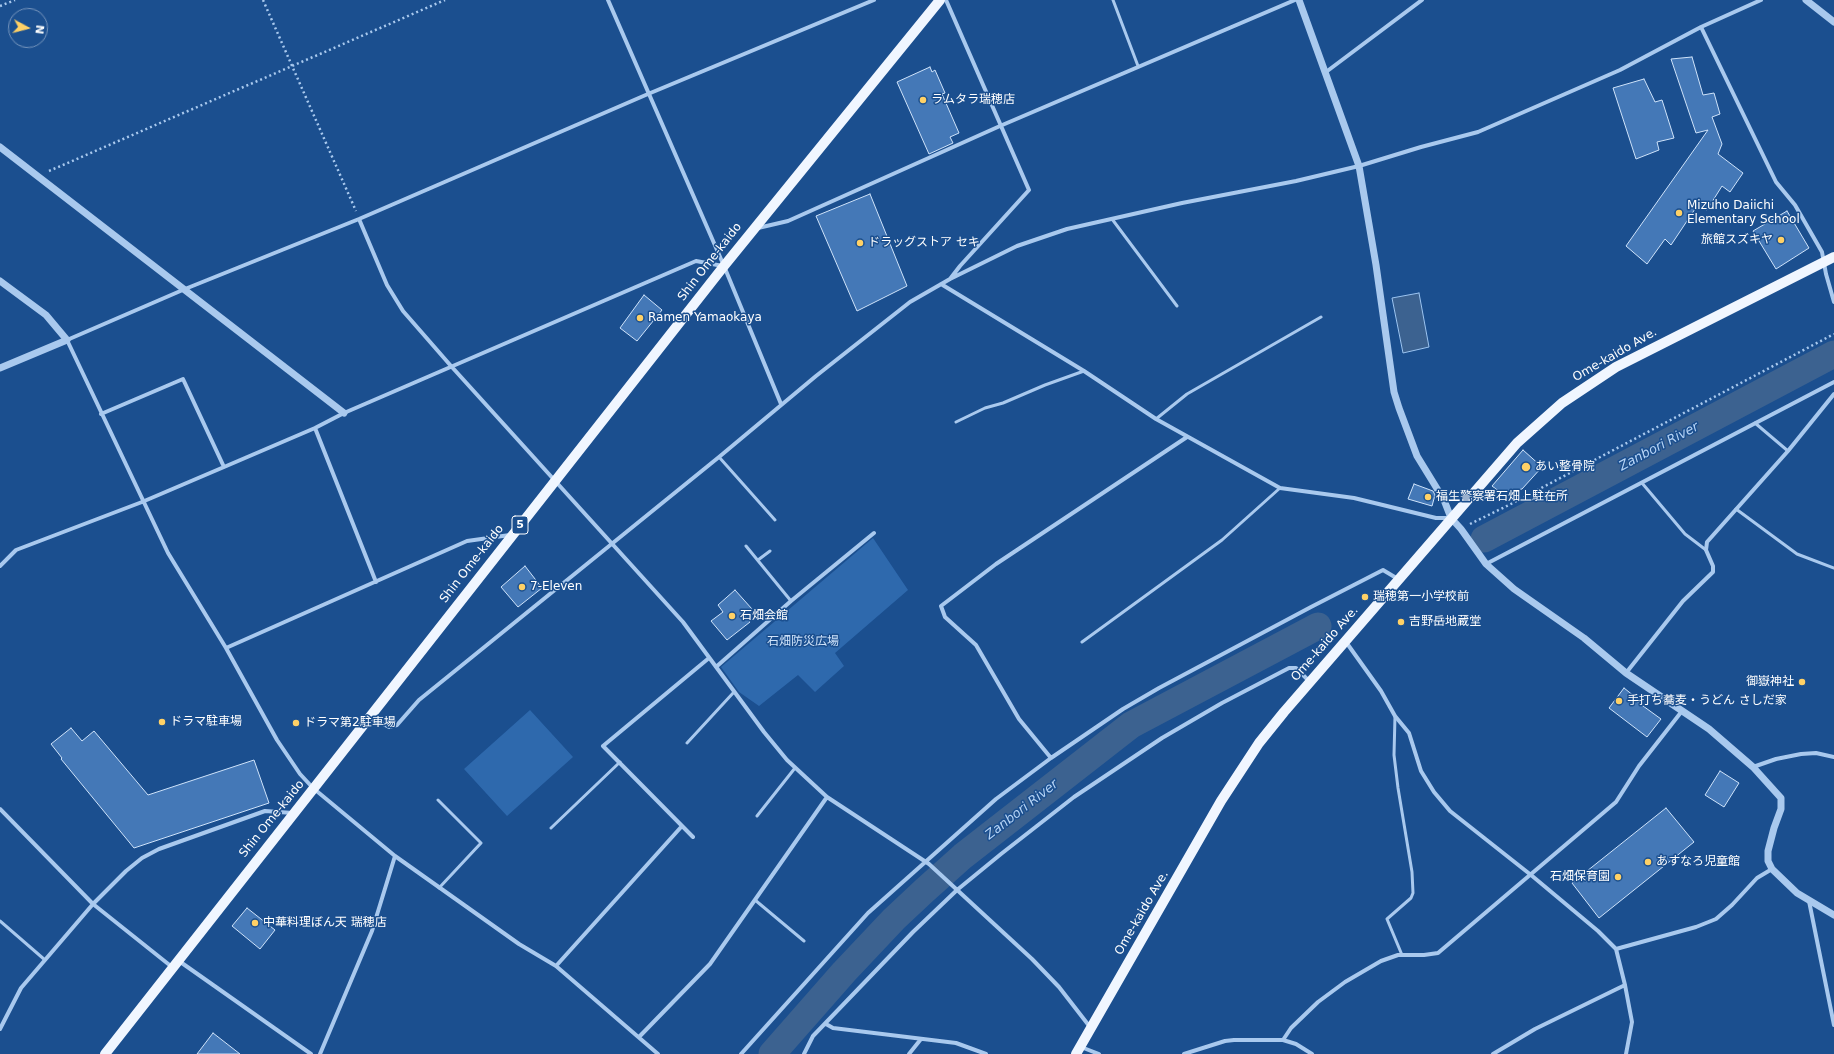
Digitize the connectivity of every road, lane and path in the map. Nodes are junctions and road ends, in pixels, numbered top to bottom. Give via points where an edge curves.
1 (15, 0) edge
2 (263, 0) edge
3 (445, 0) edge
4 (608, 0) edge
5 (874, 0) edge
6 (940, 0) edge
7 (946, 0) edge
8 (1113, 0) edge
9 (1295, 0) edge
10 (1299, 0) edge
11 (1422, 0) edge
12 (1761, 0) edge
13 (1806, 0) edge
14 (0, 6) edge
15 (1834, 22) edge
16 (1701, 27) junction
17 (292, 66) junction
18 (1138, 66) junction
19 (1326, 72) junction
20 (648, 94) junction
21 (1000, 126) junction
22 (0, 147) edge
23 (1359, 166) junction
24 (38, 175) junction
25 (359, 219) junction
26 (1112, 219) junction
27 (752, 230) junction
28 (1834, 257) edge
29 (1824, 262) junction
30 (724, 266) junction
31 (950, 279) junction
32 (0, 281) edge
33 (941, 284) junction
34 (185, 289) junction
35 (1834, 302) edge
36 (1176, 306) dead end
37 (1321, 317) dead end
38 (1834, 334) edge
39 (67, 340) junction
40 (451, 366) junction
41 (0, 368) edge
42 (1084, 371) junction
43 (1834, 382) edge
44 (1834, 394) edge
45 (782, 404) junction
46 (344, 413) junction
47 (101, 414) junction
48 (1156, 419) junction
49 (956, 422) dead end
50 (1755, 423) junction
51 (315, 428) junction
52 (1187, 437) junction
53 (1788, 451) junction
54 (719, 457) junction
55 (224, 467) junction
56 (555, 480) junction
57 (1642, 483) junction
58 (1280, 488) junction
59 (142, 502) junction
60 (1736, 509) junction
61 (1451, 518) junction
62 (775, 520) dead end
63 (1461, 528) junction
64 (874, 533) dead end
65 (513, 534) junction
66 (612, 544) junction
67 (746, 546) dead end
68 (1706, 550) junction
69 (770, 551) dead end
70 (758, 560) junction
71 (1486, 564) junction
72 (0, 566) edge
73 (1834, 568) edge
74 (1398, 580) junction
75 (376, 582) junction
76 (791, 601) junction
77 (1082, 642) dead end
78 (1345, 642) junction
79 (226, 648) junction
80 (709, 658) junction
81 (716, 667) junction
82 (1626, 673) junction
83 (1310, 682) junction
84 (734, 692) junction
85 (1682, 710) junction
86 (369, 716) junction
87 (1395, 716) junction
88 (687, 743) dead end
89 (1834, 757) edge
90 (1051, 758) junction
91 (620, 762) junction
92 (1753, 767) junction
93 (795, 768) junction
94 (313, 788) junction
95 (827, 797) junction
96 (438, 800) dead end
97 (0, 809) edge
98 (293, 813) junction
99 (757, 816) dead end
100 (682, 826) junction
101 (551, 828) dead end
102 (693, 837) dead end
103 (394, 856) junction
104 (927, 863) junction
105 (1772, 869) junction
106 (1531, 875) junction
107 (439, 888) junction
108 (956, 889) junction
109 (755, 900) junction
110 (1809, 900) junction
111 (93, 904) junction
112 (1834, 915) edge
113 (0, 921) edge
114 (804, 941) dead end
115 (1616, 949) junction
116 (1402, 955) junction
117 (45, 960) junction
118 (175, 964) junction
119 (556, 966) junction
120 (1625, 985) junction
121 (826, 1024) junction
122 (1834, 1025) edge
123 (0, 1029) edge
124 (1091, 1029) junction
125 (639, 1037) junction
126 (921, 1039) junction
127 (1282, 1040) junction
128 (1078, 1050) edge
129 (105, 1054) edge
130 (311, 1054) edge
131 (320, 1054) edge
132 (658, 1054) edge
133 (741, 1054) edge
134 (804, 1054) edge
135 (909, 1054) edge
136 (986, 1054) edge
137 (1099, 1054) edge
138 (1184, 1054) edge
139 (1312, 1054) edge
140 (1493, 1054) edge
141 (1626, 1054) edge

1 - 14 path
2 - 17 path
3 - 17 path
4 - 20 street
5 - 20 street
6 - 27 main road, Shin Ome-kaido / 5
7 - 21 street
8 - 18 lane
9 - 18 street
10 - 19 street
11 - 19 street
12 - 16 street
13 - 15 street
16 - 23 street via 1620,70 1478,132
16 - 29 street via 1776,182 1808,226 1822,252
17 - 24 path
17 - 25 path
18 - 21 street
19 - 23 street
20 - 25 street
20 - 30 street
21 - 27 street via 788,220
21 - 31 street via 1029,190
22 - 24 street
23 - 26 street via 1296,182
23 - 61 street via 1394,392 1417,456 1444,500
24 - 34 street
25 - 34 street
25 - 40 street via 387,285 403,311
26 - 31 street via 1034,239
26 - 36 lane
27 - 30 main road, Shin Ome-kaido / 5
28 - 29 main road, Ome-kaido Ave.
29 - 35 street
29 - 61 main road, Ome-kaido Ave. via 1634,357 1585,386 1551,411 1521,439
30 - 40 street via 696,261
30 - 45 street
30 - 56 main road, Shin Ome-kaido / 5
31 - 33 street
32 - 39 street via 46,316
33 - 42 street
33 - 45 street via 910,302
34 - 39 street
34 - 46 street
37 - 48 lane via 1187,394
38 - 63 path
39 - 41 street
39 - 47 street
40 - 46 street
40 - 56 street
42 - 48 street
42 - 49 lane via 985,408
43 - 50 street
44 - 53 street
45 - 54 street
46 - 51 street
47 - 55 street via 183,379
47 - 59 street
48 - 52 street
50 - 53 lane
50 - 57 street
51 - 55 street
51 - 75 street
52 - 58 street
52 - 90 street via 996,564 941,606 946,618 976,645 1019,719
53 - 60 street
54 - 62 lane
54 - 66 street
55 - 59 street
56 - 65 main road, Shin Ome-kaido / 5
56 - 66 street
57 - 68 lane via 1685,534
57 - 71 street
58 - 61 street via 1354,498 1436,518
58 - 77 lane via 1222,540
59 - 72 street via 16,550
59 - 79 street via 168,553
60 - 68 street via 1707,542
60 - 73 lane via 1797,554
61 - 63 street
61 - 74 main road, Ome-kaido Ave.
63 - 71 street
64 - 76 street
65 - 75 street via 467,541
65 - 86 main road, Shin Ome-kaido / 5
66 - 80 street via 682,622
66 - 86 street via 419,700 396,726 389,727
67 - 70 lane
68 - 82 street via 1713,572 1683,601
69 - 70 lane
70 - 76 lane
71 - 82 street via 1514,589 1584,638
74 - 78 main road, Ome-kaido Ave.
74 - 90 street via 1383,570 1324,600 1159,688
75 - 79 street
76 - 81 street
78 - 83 main road, Ome-kaido Ave.
78 - 87 street via 1381,690
79 - 94 street via 277,740
80 - 81 street
80 - 91 street via 604,746
81 - 84 street
82 - 85 street
83 - 108 street via 1296,668 1289,668 1186,724 1074,797
83 - 124 main road, Ome-kaido Ave. via 1260,743 1233,782
84 - 88 lane
84 - 93 street
85 - 92 street via 1709,729
85 - 106 street via 1639,766 1616,802
86 - 94 main road, Shin Ome-kaido / 5
87 - 106 street via 1409,733 1421,770 1434,792 1450,811
87 - 116 lane via 1394,755 1413,892 1411,898 1387,919
89 - 92 street via 1816,753 1801,754
90 - 104 street via 996,799
91 - 100 street
91 - 101 lane
92 - 105 street via 1781,798 1781,808 1768,851 1768,861
93 - 95 street
93 - 99 lane
94 - 98 main road, Shin Ome-kaido / 5
94 - 103 street
95 - 104 street
95 - 109 street
96 - 107 lane via 481,843
97 - 111 street
98 - 111 street via 265,812 159,849 126,871
98 - 118 main road, Shin Ome-kaido / 5
100 - 102 street
100 - 119 street
103 - 107 street
103 - 131 street via 372,931
104 - 108 street
104 - 133 street via 868,913
105 - 110 street via 1788,886
105 - 115 street via 1757,878 1716,919
106 - 115 street
106 - 116 street via 1438,953
107 - 119 street via 519,944
108 - 121 street
108 - 124 street via 1032,959
109 - 114 lane
109 - 125 street via 710,964
110 - 112 street
110 - 122 street
111 - 117 street
111 - 118 street
113 - 117 lane
115 - 120 street
116 - 127 street via 1381,961 1345,982 1307,1013
117 - 123 street via 21,988
118 - 129 main road, Shin Ome-kaido / 5
118 - 130 street
119 - 125 street
120 - 140 street via 1535,1029
120 - 141 street via 1632,1022
121 - 126 street via 833,1028
121 - 134 street via 814,1036
124 - 128 main road, Ome-kaido Ave.
125 - 132 street
126 - 135 street
126 - 136 street via 956,1043
127 - 138 street via 1225,1041
127 - 139 street via 1296,1044
128 - 137 street

